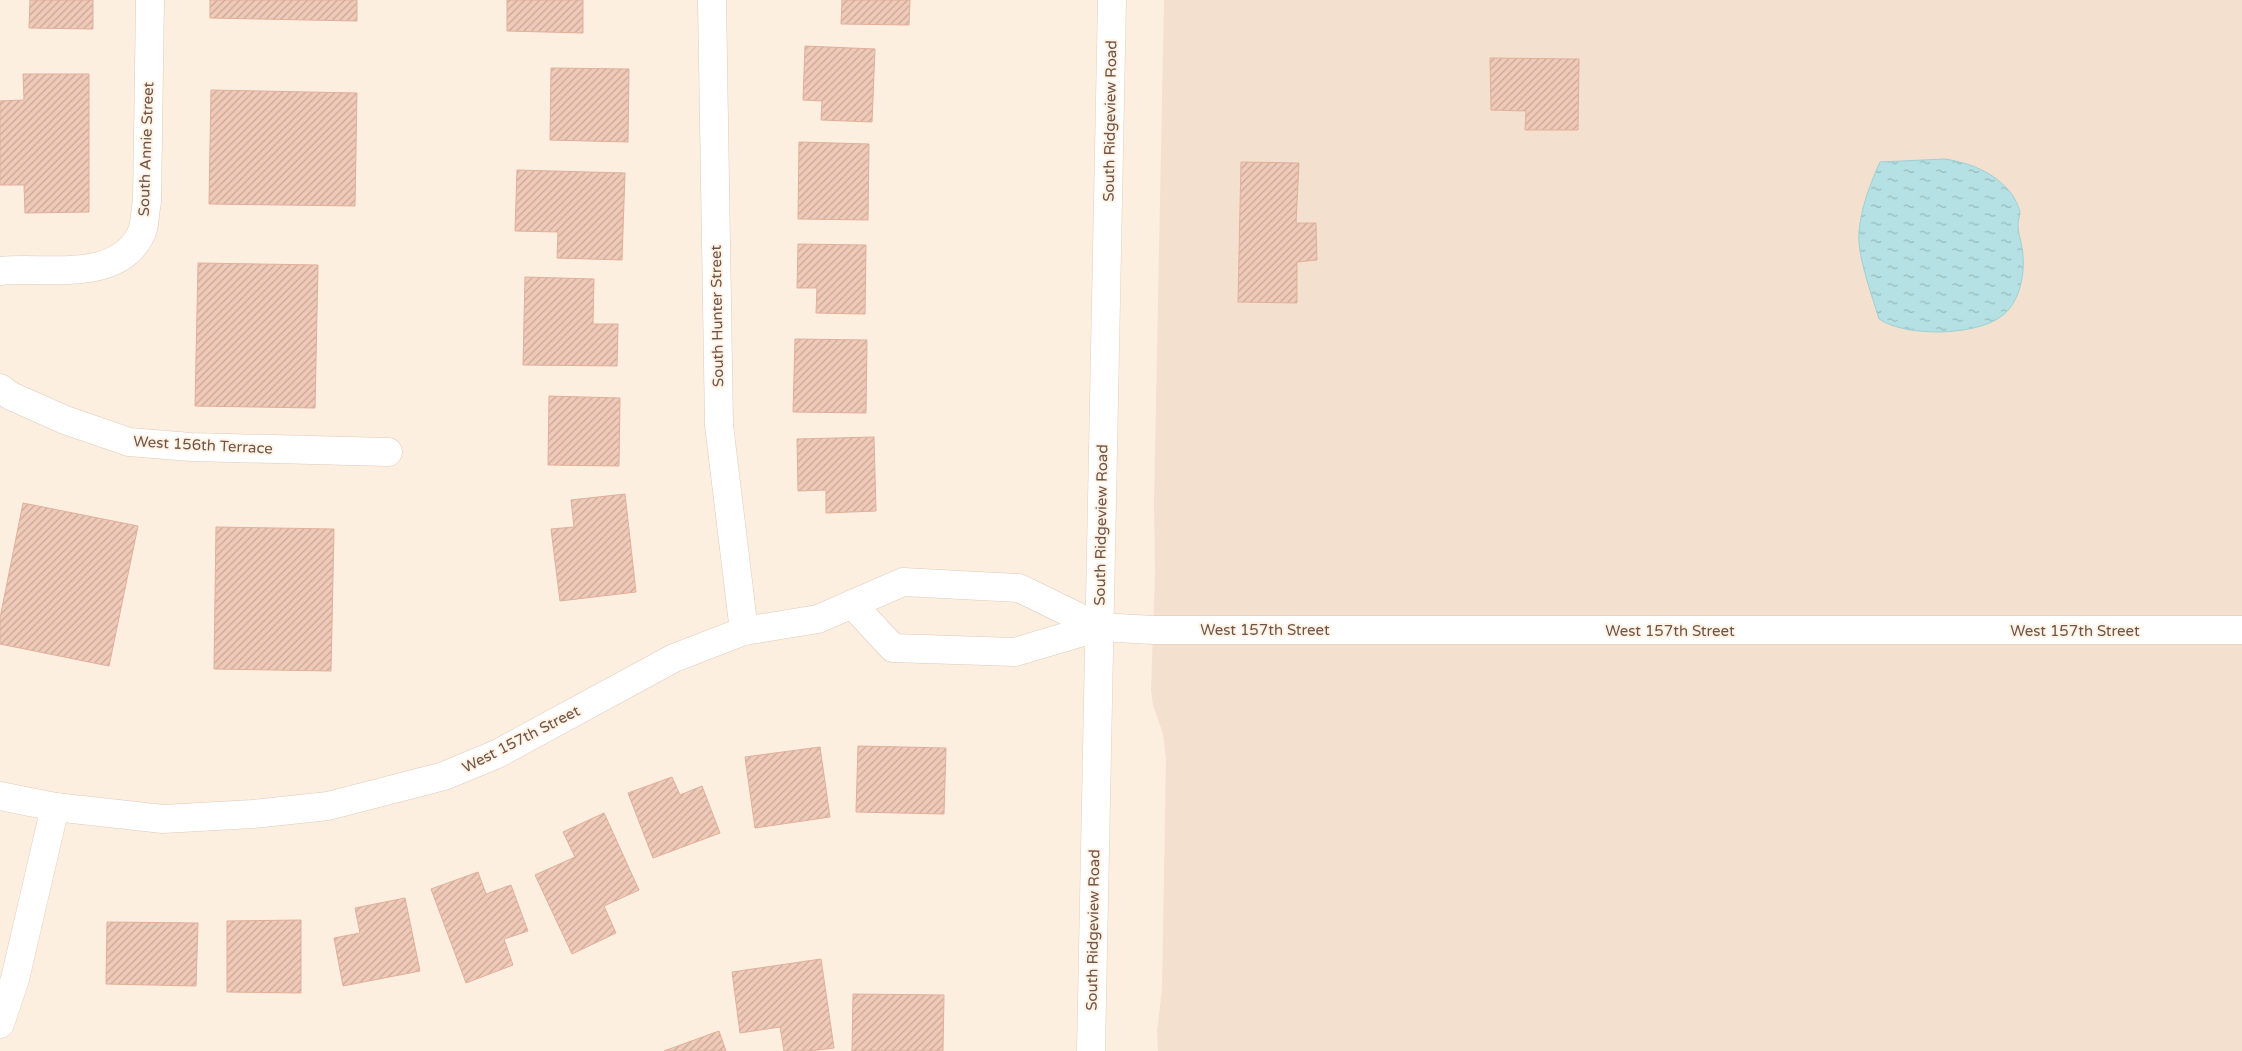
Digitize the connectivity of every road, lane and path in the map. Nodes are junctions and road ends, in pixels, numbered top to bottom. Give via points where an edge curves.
1 (150, 0) edge
2 (712, 0) edge
3 (1112, 0) edge
4 (0, 271) edge
5 (0, 388) edge
6 (388, 452) dead end
7 (852, 604) junction
8 (1099, 627) junction
9 (2242, 630) edge
10 (744, 631) junction
11 (0, 796) edge
12 (55, 807) junction
13 (0, 1024) edge
14 (1091, 1051) edge

1 - 4 street, South Annie Street via 147,202 143,228 133,246 115,261 88,269
2 - 10 street, South Hunter Street via 719,425
3 - 8 street, South Ridgeview Road
5 - 6 street, West 156th Terrace via 66,420 129,442
7 - 8 street, West 157th Street via 903,582 1019,588
7 - 8 street, West 157th Street via 893,648 1015,652
7 - 10 street, West 157th Street via 818,619
8 - 9 street, West 157th Street via 1153,630
8 - 14 street, South Ridgeview Road
10 - 12 street, West 157th Street via 674,658 497,754 462,769 328,806 163,819
11 - 12 street, West 157th Street
12 - 13 street via 15,979

